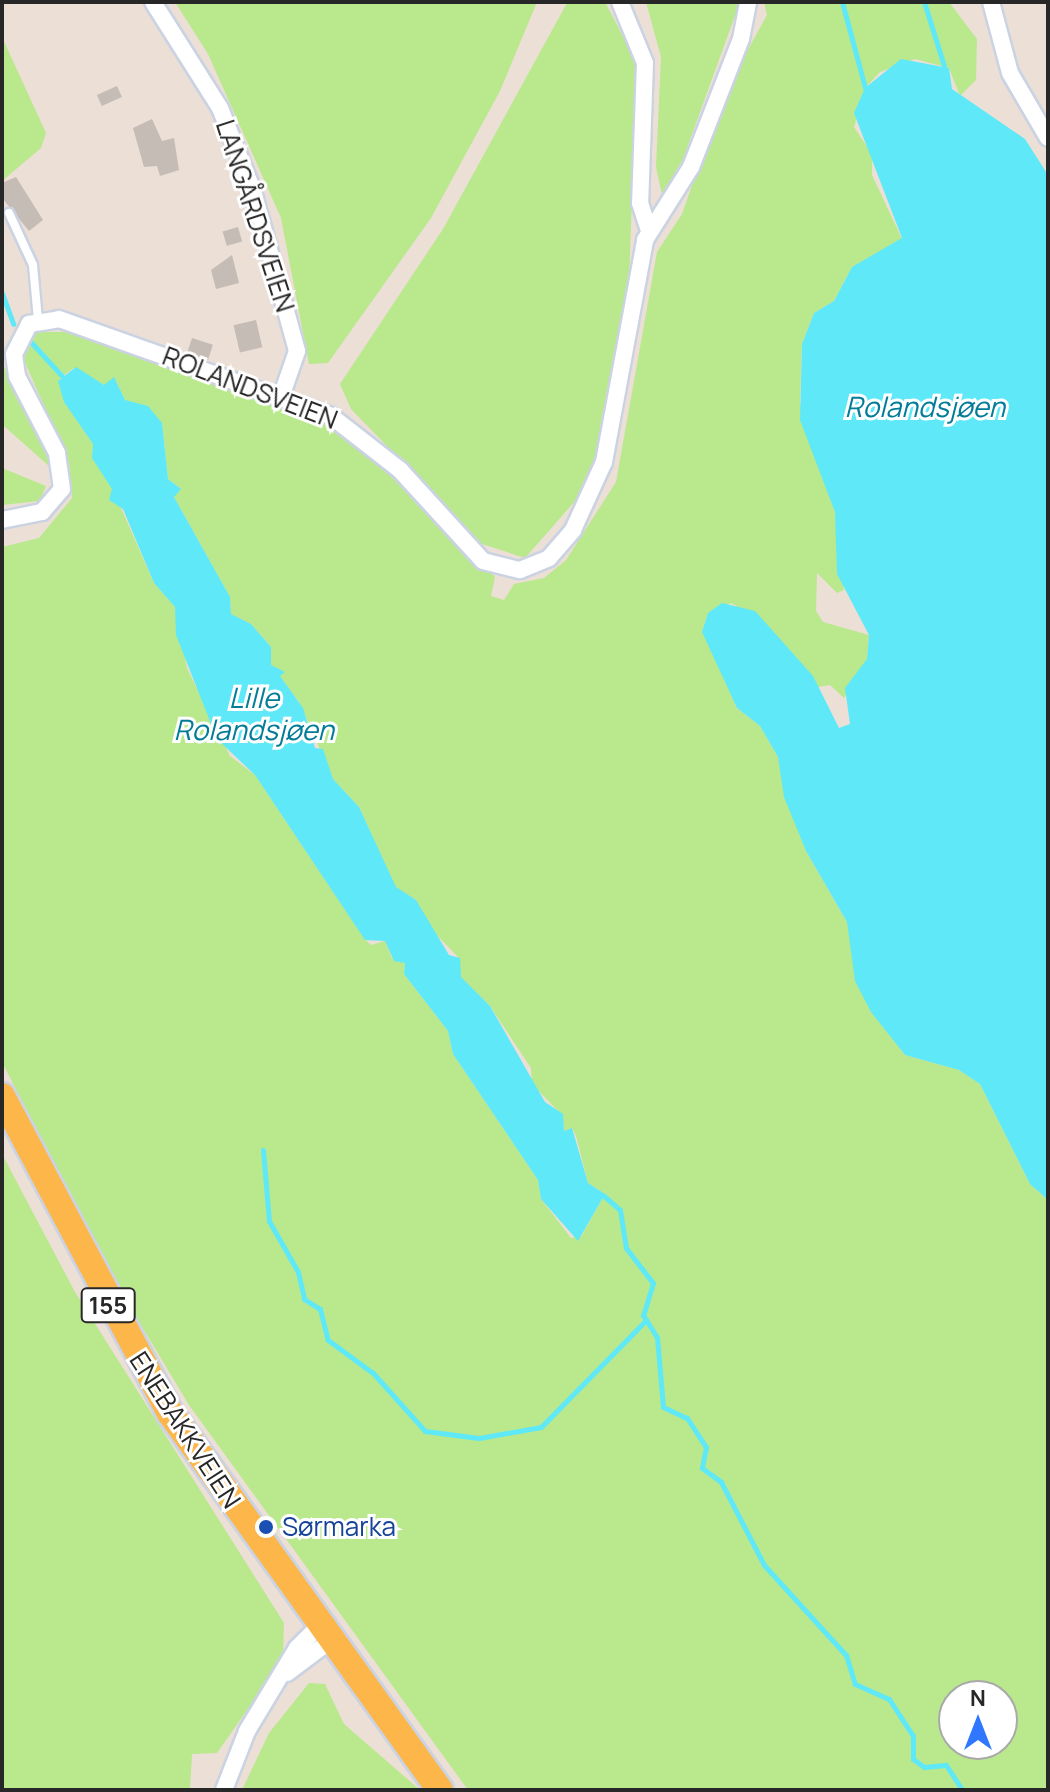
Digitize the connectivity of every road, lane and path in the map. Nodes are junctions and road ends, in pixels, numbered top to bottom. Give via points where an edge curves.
1 (153, 2) edge
2 (620, 2) edge
3 (748, 2) edge
4 (991, 2) edge
5 (1048, 138) edge
6 (9, 213) dead end
7 (649, 230) junction
8 (38, 320) junction
9 (281, 397) junction
10 (2, 520) edge
11 (2, 1096) edge
12 (325, 1634) junction
13 (224, 1790) edge
14 (440, 1790) edge

1 - 9 street, LANGÅRDSVEIEN via 220,108 253,191 297,351
2 - 7 street via 645,63 640,203
3 - 7 street, ROLANDSVEIEN via 745,29 691,167
4 - 5 street via 1010,73
6 - 8 lane via 33,265
7 - 9 street, ROLANDSVEIEN via 604,462 573,530 540,564 508,570 483,561 367,440
8 - 9 street, ROLANDSVEIEN via 68,320
8 - 10 street via 17,337 14,364 57,453 62,489 42,512
11 - 12 main road, ENEBAKKVEIEN / 155 via 156,1390
12 - 13 street via 287,1673 239,1743
12 - 14 main road, ENEBAKKVEIEN / 155

